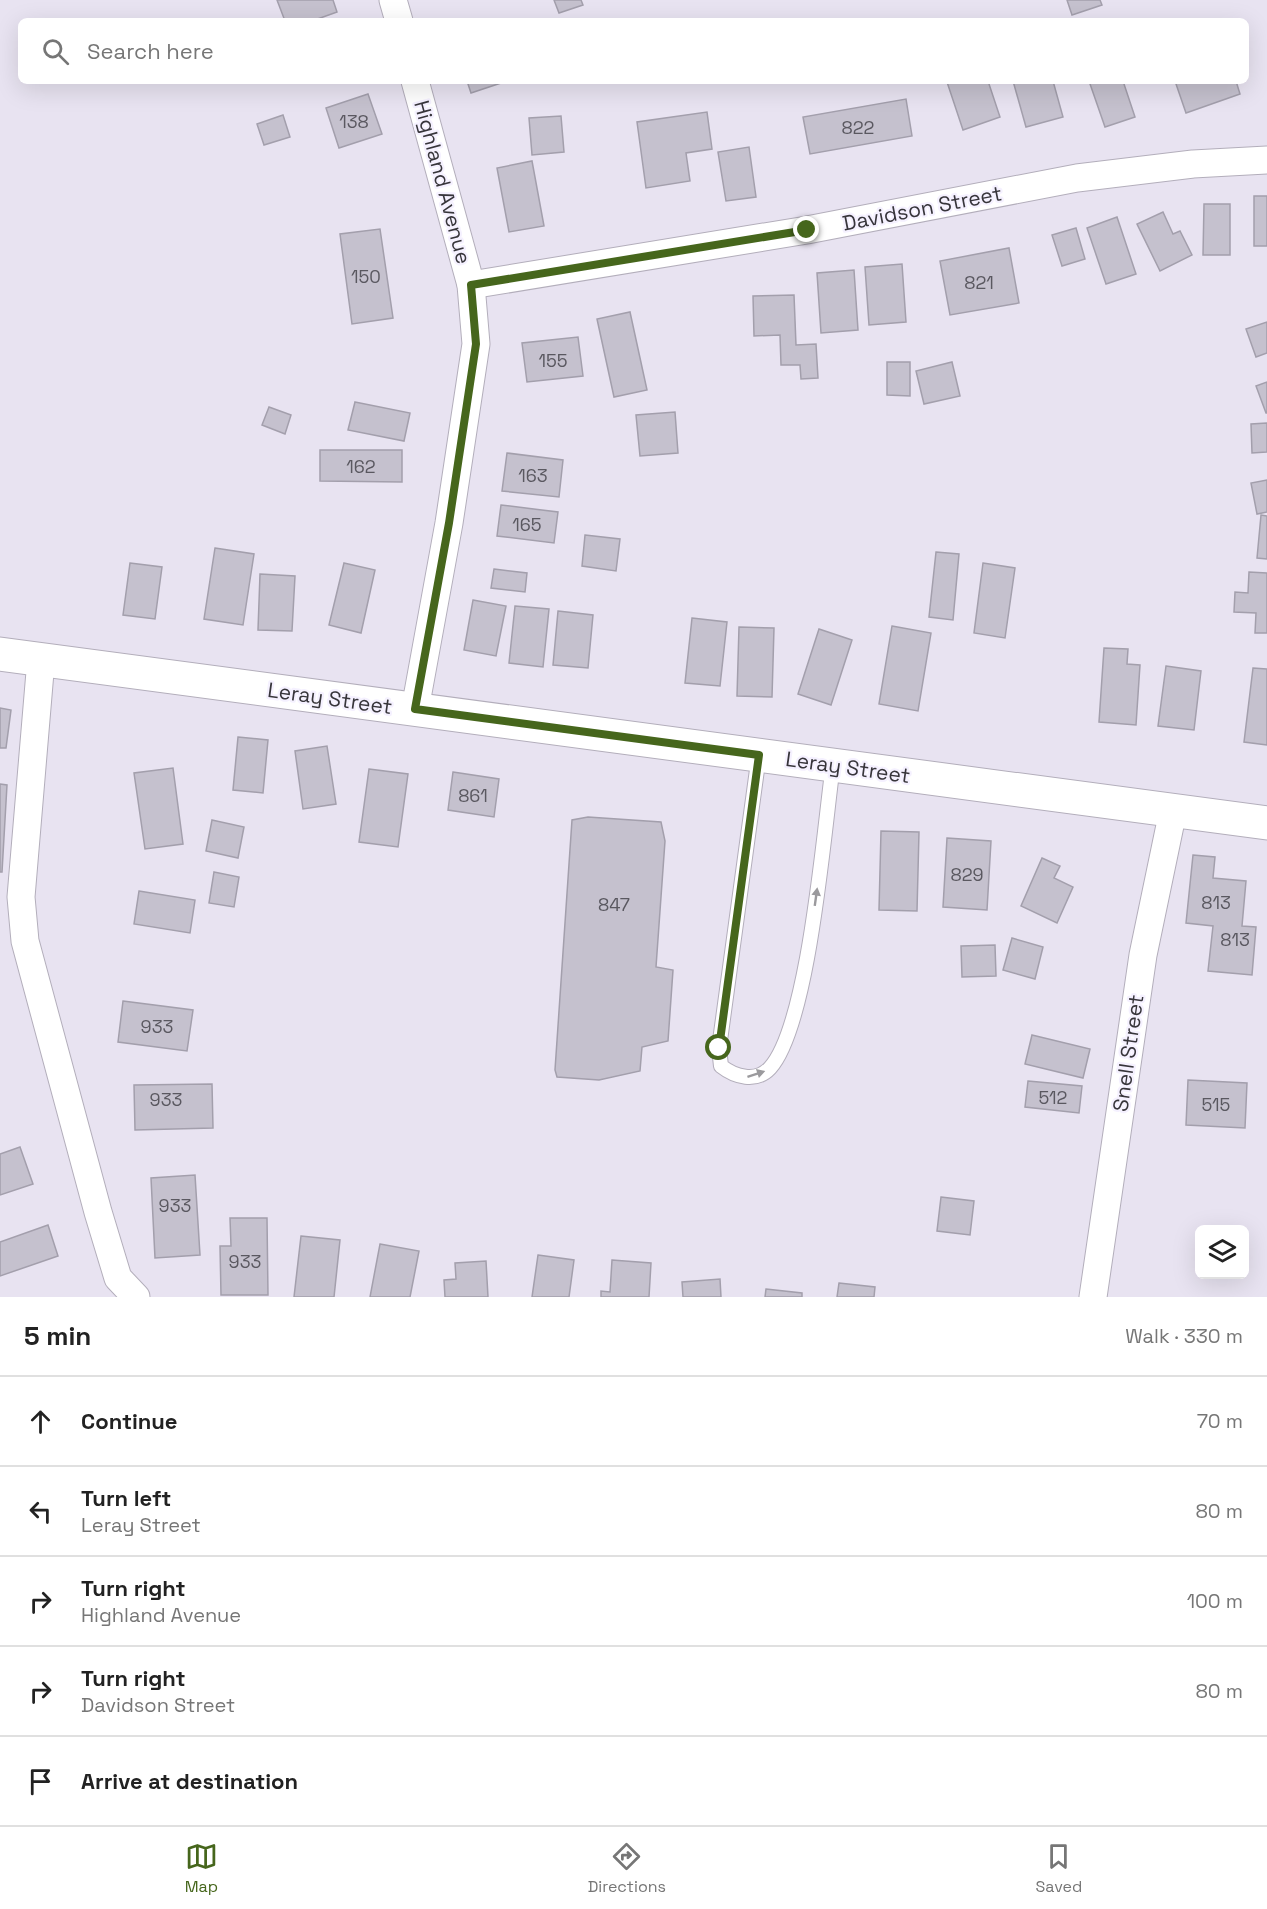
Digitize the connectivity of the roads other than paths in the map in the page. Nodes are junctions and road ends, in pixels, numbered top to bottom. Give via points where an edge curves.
1 (393, 0) edge
2 (398, 18) edge
3 (416, 84) edge
4 (1267, 160) edge
5 (471, 285) junction
6 (0, 654) edge
7 (41, 660) junction
8 (415, 709) junction
9 (759, 755) junction
10 (833, 765) junction
11 (1173, 811) junction
12 (1267, 823) edge
13 (136, 1297) edge
14 (1093, 1297) edge

1 - 2 street
3 - 5 street, Highland Avenue
4 - 5 street, Davidson Street via 1077,178 807,230
5 - 8 street, Highland Avenue via 476,344
6 - 7 main road, Leray Street
7 - 8 main road, Leray Street
7 - 13 street via 21,897 25,941 118,1278
8 - 9 main road, Leray Street
9 - 10 main road, Leray Street
9 -> 10 lane via 719,1048 721,1066 733,1076 752,1078 770,1069 790,1034 810,939
10 - 11 main road, Leray Street
11 - 12 main road, Leray Street
11 - 14 street, Snell Street via 1143,955

